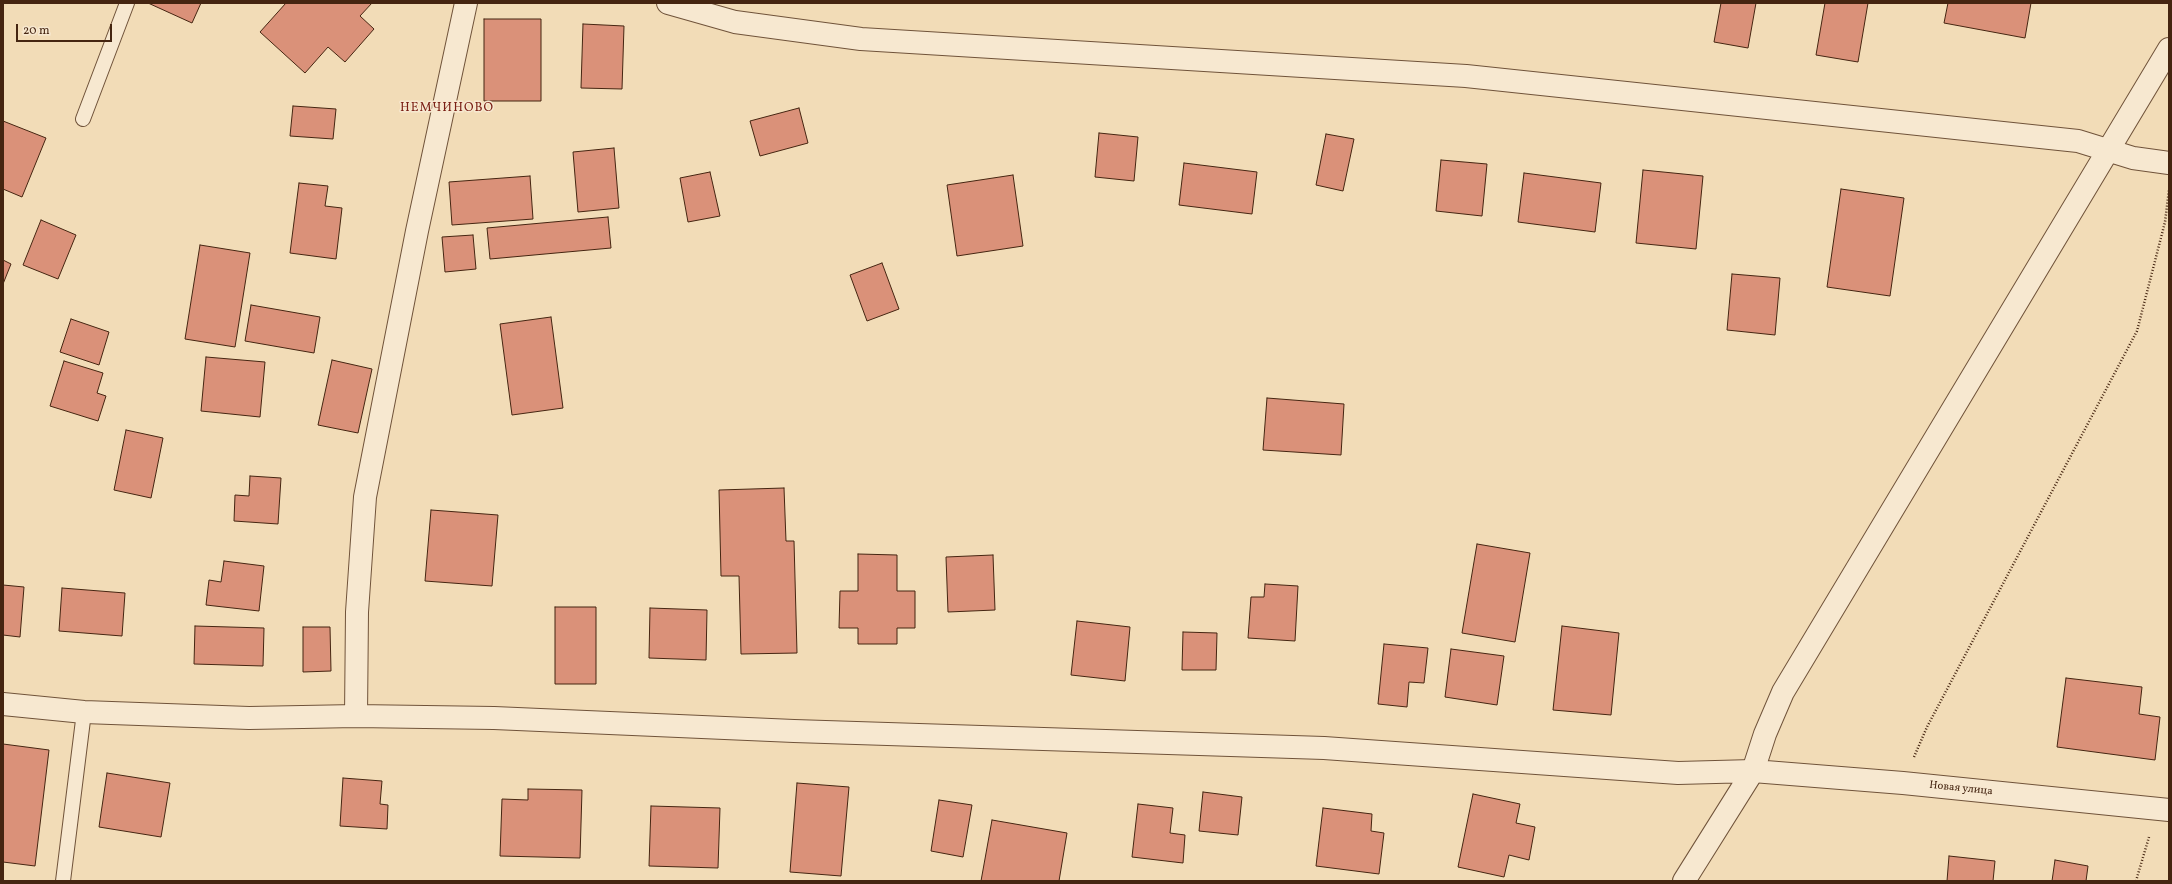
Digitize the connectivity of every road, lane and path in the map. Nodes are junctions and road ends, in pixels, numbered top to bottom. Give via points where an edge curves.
1 (127, 3) edge
2 (466, 3) edge
3 (668, 3) edge
4 (2169, 49) edge
5 (83, 119) dead end
6 (2109, 150) junction
7 (2169, 163) edge
8 (2169, 185) edge
9 (3, 704) edge
10 (84, 712) junction
11 (356, 716) junction
12 (1753, 771) junction
13 (1903, 783) junction
14 (2169, 810) edge
15 (2151, 830) dead end
16 (63, 881) edge
17 (1684, 881) edge
18 (2136, 881) edge

1 - 5 lane
2 - 11 street via 417,231 365,497 357,612
3 - 6 street via 735,22 861,39 1466,76 2078,141
4 - 6 street
6 - 7 street via 2133,158
6 - 12 street via 2038,264 1783,692
8 - 13 path via 2166,222 2137,331 1927,727
9 - 10 street, Новая улица
10 - 11 street, Новая улица via 249,718
10 - 16 lane
11 - 12 street, Новая улица via 494,718 794,731 1324,748 1678,773
12 - 13 street, Новая улица
12 - 17 street
13 - 14 street, Новая улица
15 - 18 path

